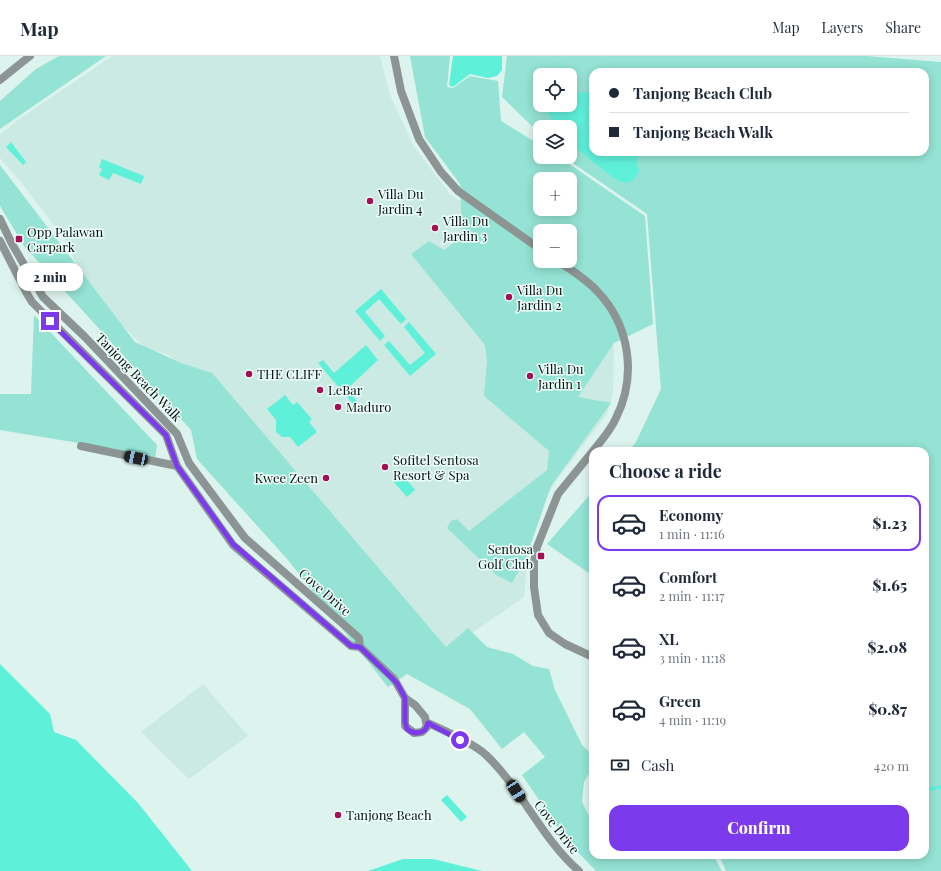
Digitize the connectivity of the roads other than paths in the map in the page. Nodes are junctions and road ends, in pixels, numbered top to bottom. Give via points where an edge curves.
1 (30, 56) edge
2 (394, 56) edge
3 (0, 80) edge
4 (0, 219) edge
5 (4, 228) junction
6 (533, 243) edge
7 (1, 244) edge
8 (567, 268) edge
9 (81, 446) dead end
10 (596, 447) edge
11 (589, 456) edge
12 (177, 466) junction
13 (272, 562) junction
14 (265, 571) junction
15 (287, 575) joint
16 (360, 647) junction
17 (589, 655) edge
18 (405, 698) junction
19 (428, 723) junction
20 (579, 871) edge

1 - 3 street
2 - 6 street via 401,91 419,139 441,172 458,191
4 - 5 street, Tanjong Beach Walk
5 - 7 street, Tanjong Beach Walk
5 - 13 street, Tanjong Beach Walk via 43,297 84,336 177,434 194,470 246,538
7 - 12 street, Tanjong Beach Walk via 32,302 166,435
8 - 10 street via 597,290 617,316 626,342 626,395 616,419
9 - 12 street
11 - 17 street via 558,494 537,547 534,587 538,615 549,633
12 - 14 street, Tanjong Beach Walk via 233,544
13 - 14 street
13 - 15 street, Tanjong Beach Walk
14 - 16 street, Cove Drive via 351,646
15 - 16 street, Cove Drive via 359,638
16 - 18 street, Cove Drive via 394,679
18 - 19 street, Cove Drive via 418,708
18 - 19 street via 407,729 416,734 425,730
19 - 20 street, Cove Drive via 485,754 509,780 552,842

